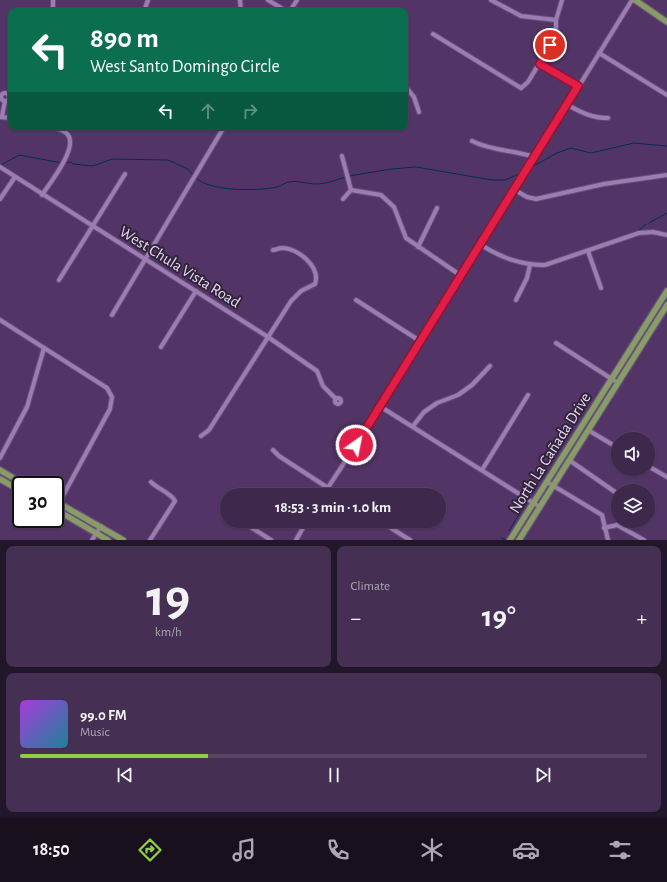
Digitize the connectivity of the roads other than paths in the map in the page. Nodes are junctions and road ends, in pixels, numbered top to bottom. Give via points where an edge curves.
1 (268, 0) edge
2 (491, 0) edge
3 (562, 0) edge
4 (633, 0) edge
5 (646, 7) junction
6 (281, 8) edge
7 (667, 17) edge
8 (556, 20) junction
9 (667, 22) edge
10 (433, 34) dead end
11 (599, 53) junction
12 (540, 64) junction
13 (578, 86) junction
14 (408, 90) edge
15 (667, 95) edge
16 (5, 101) dead end
17 (568, 105) junction
18 (419, 112) dead end
19 (1, 117) edge
20 (608, 118) dead end
21 (62, 130) edge
22 (222, 130) edge
23 (472, 141) dead end
24 (342, 156) dead end
25 (534, 157) junction
26 (0, 167) edge
27 (125, 174) dead end
28 (667, 175) edge
29 (14, 177) junction
30 (351, 190) junction
31 (515, 190) junction
32 (42, 195) junction
33 (343, 199) dead end
34 (0, 200) edge
35 (437, 208) dead end
36 (92, 226) junction
37 (667, 235) edge
38 (481, 245) junction
39 (418, 247) junction
40 (273, 250) dead end
41 (588, 251) junction
42 (146, 259) junction
43 (530, 265) junction
44 (460, 275) junction
45 (59, 280) dead end
46 (601, 288) dead end
47 (196, 291) junction
48 (667, 291) edge
49 (356, 300) dead end
50 (516, 300) dead end
51 (667, 305) edge
52 (112, 315) dead end
53 (0, 320) edge
54 (268, 337) junction
55 (420, 341) junction
56 (556, 343) dead end
57 (44, 348) junction
58 (161, 348) dead end
59 (490, 366) dead end
60 (612, 379) junction
61 (618, 383) junction
62 (528, 395) dead end
63 (336, 399) dead end
64 (381, 407) junction
65 (413, 426) junction
66 (588, 430) junction
67 (201, 436) dead end
68 (611, 444) edge
69 (273, 450) dead end
70 (0, 458) edge
71 (570, 460) junction
72 (0, 470) edge
73 (482, 470) junction
74 (655, 470) edge
75 (12, 477) edge
76 (667, 477) edge
77 (0, 479) edge
78 (151, 482) dead end
79 (547, 482) junction
80 (12, 486) edge
81 (553, 486) junction
82 (327, 488) joint
83 (611, 489) edge
84 (64, 490) edge
85 (534, 503) junction
86 (64, 506) edge
87 (540, 507) junction
88 (64, 514) edge
89 (100, 526) junction
90 (252, 528) edge
91 (303, 528) edge
92 (391, 528) edge
93 (604, 528) junction
94 (96, 533) junction
95 (92, 540) edge
96 (108, 540) edge
97 (122, 540) edge
98 (150, 540) edge
99 (271, 540) edge
100 (296, 540) edge
101 (410, 540) edge
102 (510, 540) edge
103 (519, 540) edge
104 (608, 540) edge
105 (644, 540) edge

1 - 6 street
2 - 8 street via 521,16
3 - 8 street
4 - 5 main road
4 - 11 street
5 - 7 main road
5 - 9 main road
8 - 12 street via 556,36
10 - 12 street via 521,90
11 - 13 street
11 - 15 street
12 - 13 street
13 - 17 street
14 - 18 street via 414,97
16 - 19 street
17 - 20 street via 587,116
17 - 25 street
21 - 32 street via 70,136 71,147
22 - 42 street
23 - 25 street via 494,150 518,152
24 - 30 street
25 - 31 street
26 - 29 street, West Chula Vista Road
27 - 36 street
28 - 31 street via 604,184 536,198 527,197
29 - 32 street, West Chula Vista Road
29 - 34 street via 5,196
30 - 33 street
30 - 39 street via 381,195 394,207 406,238
31 - 38 street
32 - 36 street, West Chula Vista Road
35 - 39 street
36 - 42 street, West Chula Vista Road
36 - 45 street
37 - 41 street via 639,233
38 - 43 street via 503,258
38 - 44 street
39 - 44 street
40 - 54 street via 283,248 299,254 308,261 316,280 315,286 301,291 291,301
41 - 43 street via 545,265
41 - 46 street
42 - 47 street, West Chula Vista Road
42 - 52 street
43 - 50 street via 527,278
44 - 55 street
47 - 54 street, West Chula Vista Road
47 - 58 street
48 - 60 main road, North La Cañada Drive
49 - 55 street
51 - 61 main road, North La Cañada Drive
53 - 57 street
54 - 63 street, West Chula Vista Road via 317,371 323,386
54 - 67 street via 209,430
55 - 64 street
56 - 60 street
57 - 70 street via 27,407
57 - 84 street via 107,388 112,397 110,409
59 - 65 street via 458,395 437,403 424,412
60 - 61 street
60 - 79 main road, North La Cañada Drive
61 - 66 main road, North La Cañada Drive
62 - 73 street
64 - 65 street
64 - 82 street
65 - 73 street
66 - 68 street
66 - 71 main road, North La Cañada Drive
69 - 82 street
71 - 81 main road, North La Cañada Drive
71 - 83 street
72 - 75 main road
73 - 85 street
74 - 76 street
77 - 80 main road
78 - 98 street via 175,501
79 - 81 street
79 - 85 main road, North La Cañada Drive
81 - 87 main road, North La Cañada Drive
81 - 93 street via 602,515
85 - 87 street
85 - 102 main road, North La Cañada Drive
86 - 89 main road
87 - 103 main road, North La Cañada Drive
88 - 94 main road
89 - 94 street
89 - 97 main road
90 - 99 street
91 - 100 street
92 - 101 street
93 - 104 street
93 - 105 street via 617,525
94 - 95 street
94 - 96 main road

